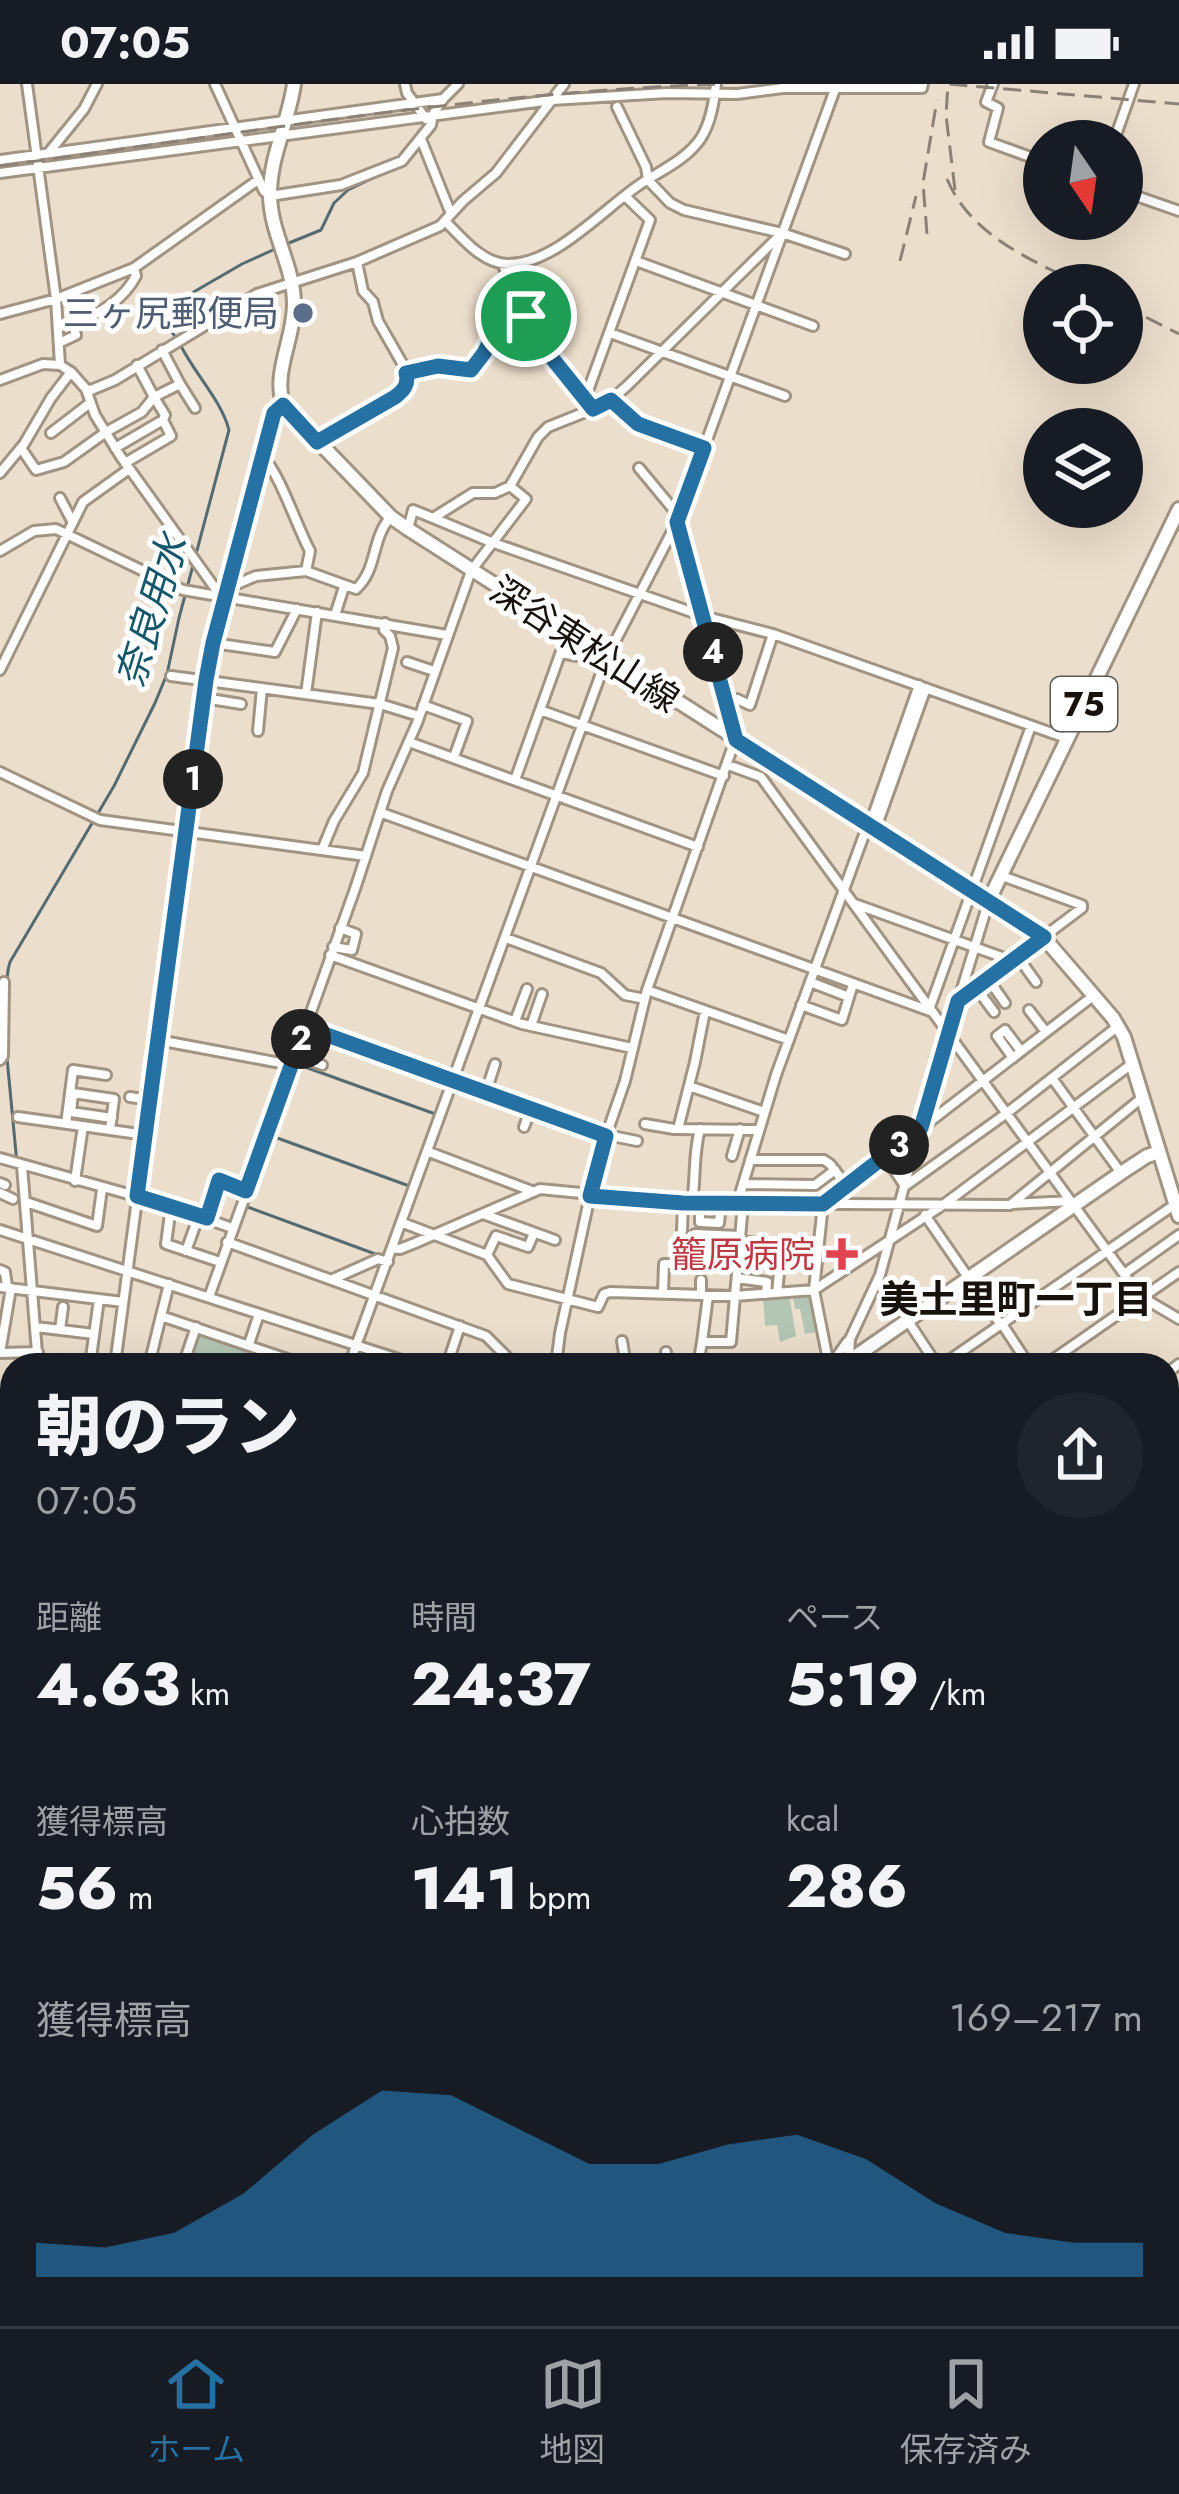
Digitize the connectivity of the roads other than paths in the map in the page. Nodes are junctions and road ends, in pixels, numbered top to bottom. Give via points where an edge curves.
1 (27, 84) edge
2 (97, 84) edge
3 (215, 84) edge
4 (294, 84) edge
5 (405, 84) edge
6 (458, 84) edge
7 (564, 84) edge
8 (923, 84) edge
9 (993, 84) edge
10 (1134, 84) edge
11 (837, 86) edge
12 (715, 89) edge
13 (442, 99) junction
14 (552, 100) junction
15 (414, 103) junction
16 (617, 106) dead end
17 (429, 118) junction
18 (1121, 120) edge
19 (236, 127) junction
20 (284, 127) junction
21 (421, 139) junction
22 (241, 140) junction
23 (43, 154) junction
24 (1023, 154) edge
25 (0, 160) edge
26 (38, 167) junction
27 (0, 173) edge
28 (258, 180) junction
29 (648, 180) junction
30 (270, 196) junction
31 (626, 196) junction
32 (1143, 198) edge
33 (1179, 211) edge
34 (449, 218) junction
35 (782, 233) junction
36 (845, 254) dead end
37 (636, 261) junction
38 (358, 262) junction
39 (503, 264) junction
40 (134, 268) junction
41 (292, 281) junction
42 (721, 292) junction
43 (56, 299) junction
44 (517, 301) junction
45 (756, 305) junction
46 (0, 314) edge
47 (813, 326) dead end
48 (610, 333) junction
49 (59, 343) junction
50 (162, 350) junction
51 (661, 351) junction
52 (59, 365) junction
53 (137, 365) junction
54 (71, 372) junction
55 (406, 373) junction
56 (730, 377) junction
57 (0, 380) edge
58 (179, 384) junction
59 (86, 389) junction
60 (784, 396) dead end
61 (154, 397) junction
62 (585, 399) junction
63 (611, 400) junction
64 (90, 403) junction
65 (283, 405) junction
66 (195, 408) dead end
67 (593, 409) junction
68 (163, 421) junction
69 (106, 432) junction
70 (51, 433) dead end
71 (317, 442) junction
72 (20, 448) junction
73 (115, 448) junction
74 (704, 448) junction
75 (263, 458) junction
76 (127, 466) junction
77 (639, 468) dead end
78 (0, 473) edge
79 (510, 486) junction
80 (60, 498) dead end
81 (1179, 509) edge
82 (392, 517) junction
83 (433, 518) junction
84 (678, 519) junction
85 (73, 523) junction
86 (408, 530) junction
87 (68, 533) junction
88 (491, 542) junction
89 (0, 551) edge
90 (306, 571) junction
91 (470, 571) junction
92 (344, 587) junction
93 (641, 592) junction
94 (225, 593) junction
95 (297, 609) junction
96 (317, 612) junction
97 (335, 615) junction
98 (704, 616) junction
99 (385, 623) junction
100 (568, 632) junction
101 (772, 634) junction
102 (447, 635) junction
103 (213, 643) junction
104 (561, 653) junction
105 (606, 659) junction
106 (407, 662) dead end
107 (0, 670) edge
108 (434, 671) junction
109 (171, 676) dead end
110 (206, 680) junction
111 (922, 686) junction
112 (262, 688) junction
113 (306, 694) junction
114 (204, 698) junction
115 (725, 702) junction
116 (242, 704) dead end
117 (380, 704) junction
118 (423, 705) junction
119 (540, 710) junction
120 (419, 716) junction
121 (582, 724) junction
122 (1031, 726) junction
123 (258, 731) dead end
124 (1067, 739) junction
125 (736, 740) junction
126 (409, 742) junction
127 (454, 758) junction
128 (728, 765) junction
129 (0, 772) edge
130 (724, 776) junction
131 (515, 780) junction
132 (557, 795) junction
133 (382, 813) junction
134 (871, 825) junction
135 (186, 831) junction
136 (698, 847) junction
137 (322, 850) junction
138 (364, 861) junction
139 (531, 867) junction
140 (1001, 876) junction
141 (349, 881) dead end
142 (971, 889) junction
143 (844, 890) junction
144 (989, 900) junction
145 (854, 903) junction
146 (673, 918) junction
147 (340, 928) junction
148 (1044, 937) junction
149 (506, 938) junction
150 (953, 940) junction
151 (974, 947) junction
152 (332, 951) junction
153 (1016, 959) junction
154 (814, 970) junction
155 (988, 980) junction
156 (4, 982) dead end
157 (810, 982) junction
158 (1036, 982) dead end
159 (853, 984) junction
160 (977, 988) junction
161 (527, 989) dead end
162 (542, 994) dead end
163 (646, 994) junction
164 (1094, 995) junction
165 (849, 997) junction
166 (958, 1001) junction
167 (1005, 1004) dead end
168 (802, 1005) junction
169 (480, 1010) junction
170 (931, 1010) junction
171 (1029, 1010) dead end
172 (704, 1011) junction
173 (994, 1012) dead end
174 (515, 1022) junction
175 (305, 1027) junction
176 (531, 1027) junction
177 (1118, 1027) junction
178 (1046, 1032) junction
179 (948, 1033) junction
180 (158, 1040) junction
181 (789, 1040) junction
182 (633, 1048) junction
183 (0, 1060) edge
184 (293, 1060) junction
185 (1133, 1063) junction
186 (495, 1064) dead end
187 (322, 1065) dead end
188 (106, 1075) dead end
189 (1052, 1078) junction
190 (984, 1080) junction
191 (454, 1081) junction
192 (688, 1085) junction
193 (486, 1092) junction
194 (1143, 1096) junction
195 (130, 1097) dead end
196 (150, 1100) junction
197 (1073, 1107) junction
198 (531, 1108) junction
199 (764, 1112) junction
200 (1007, 1113) junction
201 (18, 1117) dead end
202 (112, 1118) junction
203 (66, 1124) junction
204 (645, 1124) dead end
205 (82, 1126) junction
206 (524, 1127) dead end
207 (921, 1128) junction
208 (678, 1129) junction
209 (700, 1129) junction
210 (740, 1129) junction
211 (110, 1130) junction
212 (759, 1130) junction
213 (607, 1133) junction
214 (146, 1135) junction
215 (1094, 1136) junction
216 (637, 1141) dead end
217 (1028, 1142) junction
218 (428, 1152) junction
219 (1159, 1152) junction
220 (126, 1154) dead end
221 (143, 1156) junction
222 (694, 1156) junction
223 (732, 1156) dead end
224 (885, 1156) junction
225 (707, 1158) dead end
226 (2, 1159) edge
227 (750, 1160) junction
228 (22, 1166) junction
229 (0, 1170) edge
230 (835, 1170) junction
231 (1050, 1173) junction
232 (1121, 1173) junction
233 (75, 1181) junction
234 (743, 1184) junction
235 (846, 1185) junction
236 (905, 1186) junction
237 (2, 1187) edge
238 (102, 1189) junction
239 (246, 1191) junction
240 (534, 1191) junction
241 (137, 1196) junction
242 (590, 1196) junction
243 (13, 1199) dead end
244 (26, 1202) junction
245 (692, 1203) junction
246 (1073, 1203) junction
247 (721, 1204) junction
248 (740, 1204) junction
249 (823, 1204) junction
250 (900, 1204) junction
251 (918, 1204) junction
252 (1011, 1204) junction
253 (943, 1205) junction
254 (171, 1206) junction
255 (1177, 1210) edge
256 (482, 1214) junction
257 (203, 1216) junction
258 (926, 1216) junction
259 (403, 1223) junction
260 (232, 1228) junction
261 (0, 1230) edge
262 (682, 1231) dead end
263 (534, 1233) junction
264 (695, 1234) dead end
265 (434, 1235) junction
266 (1179, 1235) edge
267 (740, 1238) junction
268 (30, 1239) junction
269 (478, 1239) dead end
270 (555, 1240) dead end
271 (227, 1242) junction
272 (890, 1242) junction
273 (765, 1244) dead end
274 (393, 1248) junction
275 (475, 1250) junction
276 (1108, 1250) junction
277 (186, 1251) junction
278 (488, 1255) junction
279 (220, 1262) junction
280 (388, 1262) junction
281 (671, 1264) dead end
282 (128, 1271) junction
283 (7, 1272) edge
284 (1179, 1272) edge
285 (779, 1273) dead end
286 (1124, 1274) junction
287 (969, 1277) junction
288 (737, 1278) junction
289 (331, 1280) junction
290 (701, 1280) dead end
291 (169, 1284) junction
292 (6, 1288) edge
293 (34, 1290) junction
294 (814, 1290) junction
295 (663, 1293) junction
296 (777, 1293) junction
297 (766, 1294) junction
298 (375, 1295) junction
299 (705, 1295) junction
300 (735, 1296) junction
301 (208, 1297) junction
302 (1142, 1298) junction
303 (99, 1299) junction
304 (567, 1301) junction
305 (123, 1302) junction
306 (63, 1306) dead end
307 (259, 1314) junction
308 (161, 1316) junction
309 (907, 1319) junction
310 (1179, 1319) edge
311 (1002, 1324) junction
312 (460, 1326) junction
313 (36, 1327) junction
314 (196, 1328) junction
315 (60, 1330) junction
316 (94, 1334) junction
317 (850, 1340) junction
318 (622, 1341) dead end
319 (702, 1342) junction
320 (248, 1345) junction
321 (357, 1346) junction
322 (153, 1348) junction
323 (33, 1352) joint
324 (165, 1352) dead end
325 (0, 1353) edge
326 (92, 1353) edge
327 (119, 1353) edge
328 (152, 1353) edge
329 (187, 1353) edge
330 (271, 1353) edge
331 (354, 1353) edge
332 (379, 1353) edge
333 (451, 1353) edge
334 (503, 1353) edge
335 (558, 1353) edge
336 (624, 1353) edge
337 (700, 1353) edge
338 (827, 1353) edge
339 (840, 1353) edge
340 (849, 1353) edge
341 (862, 1353) edge
342 (931, 1353) edge
343 (958, 1353) edge
344 (1021, 1353) edge
345 (1062, 1353) edge

1 - 23 street
2 - 23 street
3 - 19 street
4 - 20 main road
5 - 15 street
6 - 13 street
7 - 14 street
8 - 11 street
9 - 24 street via 986,102 998,108 989,142
10 - 18 street
11 - 12 street
11 - 35 street
12 - 14 street
12 - 29 street via 700,140
13 - 15 street
13 - 17 street
14 - 17 street
14 - 34 street
15 - 17 street
15 - 20 street
16 - 29 street
17 - 20 street
17 - 21 street
19 - 20 street
19 - 22 street
19 - 23 street
20 - 22 street
20 - 30 main road
21 - 30 street via 402,161 360,179
21 - 34 street
22 - 26 street
22 - 28 street
23 - 25 street
23 - 26 street
26 - 27 street
26 - 43 street
28 - 30 street
28 - 40 street
29 - 31 street
29 - 35 street via 684,210
30 - 41 main road
31 - 37 street via 650,220
31 - 39 street via 558,246
32 - 33 street
34 - 38 street
34 - 39 street via 472,248
35 - 36 street
35 - 42 street
35 - 45 street
37 - 42 street
37 - 48 street
38 - 41 street
38 - 55 street via 363,291
39 - 44 street
40 - 43 street
40 - 49 street via 128,289 73,323 76,335
41 - 50 street
41 - 65 main road via 293,321 278,385
42 - 45 street
42 - 51 street
43 - 46 street
43 - 49 street
44 - 55 street via 471,370
44 - 62 street
45 - 47 street
45 - 56 street
48 - 51 street
48 - 62 street
49 - 52 street
50 - 53 street
50 - 58 street
51 - 56 street
51 - 63 street
52 - 54 street
52 - 57 street
53 - 59 street
53 - 61 street
54 - 59 street
54 - 72 street
55 - 71 street via 395,397
56 - 60 street
56 - 74 street
58 - 61 street
58 - 66 street
59 - 64 street
61 - 68 street
61 - 69 street
62 - 67 street
63 - 67 street
63 - 74 street via 638,424
64 - 69 street
64 - 70 street
65 - 71 main road, 深谷東松山線
65 - 75 street
67 - 79 street via 548,427
68 - 73 street
68 - 76 street via 171,436
69 - 72 street via 64,462 36,470
69 - 73 street
71 - 82 main road, 深谷東松山線
72 - 78 street
73 - 76 street
74 - 84 street
75 - 90 street via 310,551
75 - 94 street
76 - 85 street via 83,502
76 - 94 street
77 - 84 street
79 - 83 street via 473,493
79 - 88 street via 526,499
80 - 85 street
81 - 124 main road, 75
82 - 86 main road, 深谷東松山線
82 - 92 street via 367,579
83 - 86 street via 412,510
83 - 88 street
84 - 93 street
84 - 98 street
85 - 87 street
86 - 91 main road, 深谷東松山線
87 - 89 street via 34,531
87 - 94 street via 186,591
87 - 107 street
88 - 91 street
88 - 93 street
90 - 92 street
90 - 94 street via 256,576
91 - 100 main road, 深谷東松山線
91 - 102 street
92 - 97 street
93 - 98 street
93 - 105 street
94 - 95 street
94 - 103 street
95 - 96 street
95 - 103 street via 275,652
96 - 97 street
96 - 113 street
97 - 99 street
98 - 101 street
98 - 115 street
99 - 102 street
99 - 117 street via 393,648
100 - 104 street
100 - 105 main road, 深谷東松山線
101 - 111 street
101 - 115 street via 750,705
102 - 108 street
103 - 110 street
104 - 105 street
104 - 119 street
105 - 121 street
105 - 125 main road, 深谷東松山線
106 - 108 street
108 - 118 street
109 - 110 street
110 - 112 street
110 - 114 street
111 - 122 street
111 - 134 street
112 - 113 street
112 - 123 street
113 - 117 street
114 - 116 street
114 - 135 street
115 - 125 street
117 - 120 street
117 - 137 street via 361,779
118 - 120 street
118 - 127 street via 467,721
119 - 121 street
119 - 131 street
120 - 126 street
121 - 130 street
121 - 132 street
122 - 124 street
122 - 142 street
124 - 140 main road, 75
125 - 128 street
125 - 134 main road, 深谷東松山線
126 - 127 street
126 - 133 street via 393,761
127 - 131 street
128 - 130 street
128 - 143 street via 761,777
129 - 135 street via 100,820
130 - 136 street
131 - 132 street
132 - 136 street
132 - 139 street
133 - 138 street
133 - 139 street
134 - 142 main road, 深谷東松山線
134 - 143 street
135 - 137 street
135 - 180 street
136 - 146 street
137 - 138 street
138 - 141 street
138 - 147 street
139 - 146 street
139 - 149 street
140 - 144 main road, 75
140 - 148 street via 1082,905
142 - 144 main road, 深谷東松山線
142 - 150 street
143 - 145 street
143 - 154 street
144 - 148 main road, 深谷東松山線
144 - 151 street
145 - 150 street
145 - 170 street
146 - 154 street
146 - 163 street
147 - 152 street
147 - 152 street via 356,934 352,950
148 - 153 street
148 - 164 main road, 深谷東松山線
149 - 163 street via 601,973 625,994
149 - 169 street
150 - 151 street
150 - 170 street
151 - 153 street
151 - 166 street
152 - 169 street
152 - 175 street
153 - 155 street
153 - 158 street
154 - 157 street
154 - 159 street
155 - 160 street
155 - 167 street
156 - 183 street
157 - 165 street
157 - 168 street
159 - 165 street
159 - 170 street
160 - 166 street
160 - 173 street
161 - 174 street
162 - 176 street
163 - 172 street
163 - 182 street
164 - 177 main road, 深谷東松山線
164 - 178 street
165 - 168 street via 842,1020
166 - 179 street
168 - 181 street
169 - 174 street
169 - 191 street
170 - 179 street
171 - 178 street
172 - 181 street
172 - 192 street
174 - 176 street
175 - 184 street
175 - 191 street
176 - 182 street
177 - 185 main road, 深谷東松山線
177 - 189 street
178 - 190 street
179 - 190 street
179 - 207 street
180 - 184 street
180 - 196 street
181 - 199 street
182 - 213 street
184 - 187 street
184 - 239 street
185 - 194 main road, 深谷東松山線
185 - 197 street
186 - 193 street
188 - 203 street via 73,1070
189 - 197 street
189 - 200 street
190 - 200 street
190 - 207 street
191 - 193 street
191 - 218 street
192 - 199 street
192 - 208 street
193 - 198 street
194 - 215 street
194 - 219 main road, 深谷東松山線
195 - 196 street
196 - 214 street
197 - 215 street
197 - 217 street
198 - 206 street
198 - 213 street
199 - 212 street
200 - 217 street
200 - 236 street
201 - 203 street
202 - 202 street via 114,1099 73,1093 70,1112
202 - 211 street
203 - 205 street
204 - 208 street
205 - 211 street
205 - 233 street
207 - 224 street
207 - 236 street
208 - 209 street
209 - 210 street
209 - 222 street
210 - 212 street
210 - 223 street
211 - 214 street
212 - 227 street
213 - 216 street
213 - 242 street
214 - 221 street
215 - 231 street
215 - 232 street
217 - 231 street
217 - 253 street
218 - 240 street
218 - 259 street
219 - 232 main road
219 - 255 main road, 深谷東松山線
220 - 221 street
221 - 241 street
222 - 225 street
222 - 245 street
224 - 235 street
224 - 236 street
226 - 228 street
226 - 229 street
227 - 230 street via 824,1160
227 - 234 street
228 - 233 street
228 - 244 street
230 - 234 street via 815,1185
230 - 235 street
231 - 246 street
231 - 252 street
232 - 246 main road
233 - 238 street
234 - 248 street
235 - 249 street
236 - 250 street
237 - 243 street
238 - 241 street
238 - 244 street via 98,1226
239 - 257 street via 219,1180
239 - 260 street
240 - 242 street
240 - 256 street
241 - 254 street
241 - 282 street
242 - 245 street
242 - 304 street
244 - 268 street
245 - 247 street
245 - 247 street via 700,1222 716,1225
245 - 262 street
246 - 252 street
246 - 276 street
246 - 287 main road
247 - 248 street
248 - 249 street
248 - 267 street
249 - 250 street
249 - 294 street
250 - 251 street
250 - 272 street
251 - 253 street
251 - 258 street
252 - 253 street
253 - 258 street
254 - 257 street
254 - 277 street via 166,1244
255 - 276 street
256 - 263 street
256 - 265 street
257 - 260 street
257 - 277 street
258 - 272 street
258 - 287 street
259 - 265 street
259 - 274 street
260 - 271 street
261 - 268 street
263 - 270 street
263 - 278 street via 528,1246 496,1237
264 - 267 street
265 - 274 street
265 - 275 street
266 - 286 street
267 - 273 street
267 - 288 street
268 - 282 street
268 - 293 street
269 - 275 street
271 - 279 street
271 - 289 street
272 - 294 street
272 - 317 street
274 - 280 street
275 - 278 street
276 - 286 street
276 - 311 street
277 - 279 street
278 - 304 street via 508,1284
279 - 301 street
280 - 289 street
280 - 298 street
281 - 295 street via 664,1264
282 - 291 street
282 - 305 street
283 - 292 street
284 - 302 street
285 - 296 street
286 - 302 street
287 - 309 main road
287 - 311 street
288 - 297 street via 767,1282
288 - 300 street
289 - 298 street
290 - 299 street
291 - 301 street
291 - 308 street
292 - 293 street
292 - 325 street
293 - 303 street
293 - 313 street
294 - 296 street
294 - 338 street
295 - 299 street
295 - 304 street via 610,1292 598,1307
296 - 297 street
297 - 300 street
298 - 312 street
298 - 321 street
299 - 300 street
299 - 319 street
300 - 319 street via 731,1342
301 - 307 street
302 - 310 street
302 - 345 street
303 - 305 street
303 - 316 street
304 - 335 street
305 - 327 street
306 - 315 street
307 - 320 street
307 - 321 street
308 - 314 street
308 - 322 street
309 - 341 main road
309 - 342 street
311 - 343 street
311 - 344 street
312 - 333 street
312 - 334 street
313 - 315 street
313 - 323 street
314 - 320 street
314 - 329 street
315 - 316 street
316 - 326 street
317 - 339 street
317 - 340 street
318 - 336 street
319 - 337 street
320 - 330 street
321 - 331 street
321 - 332 street
322 - 324 street
322 - 328 street
323 - 325 street

